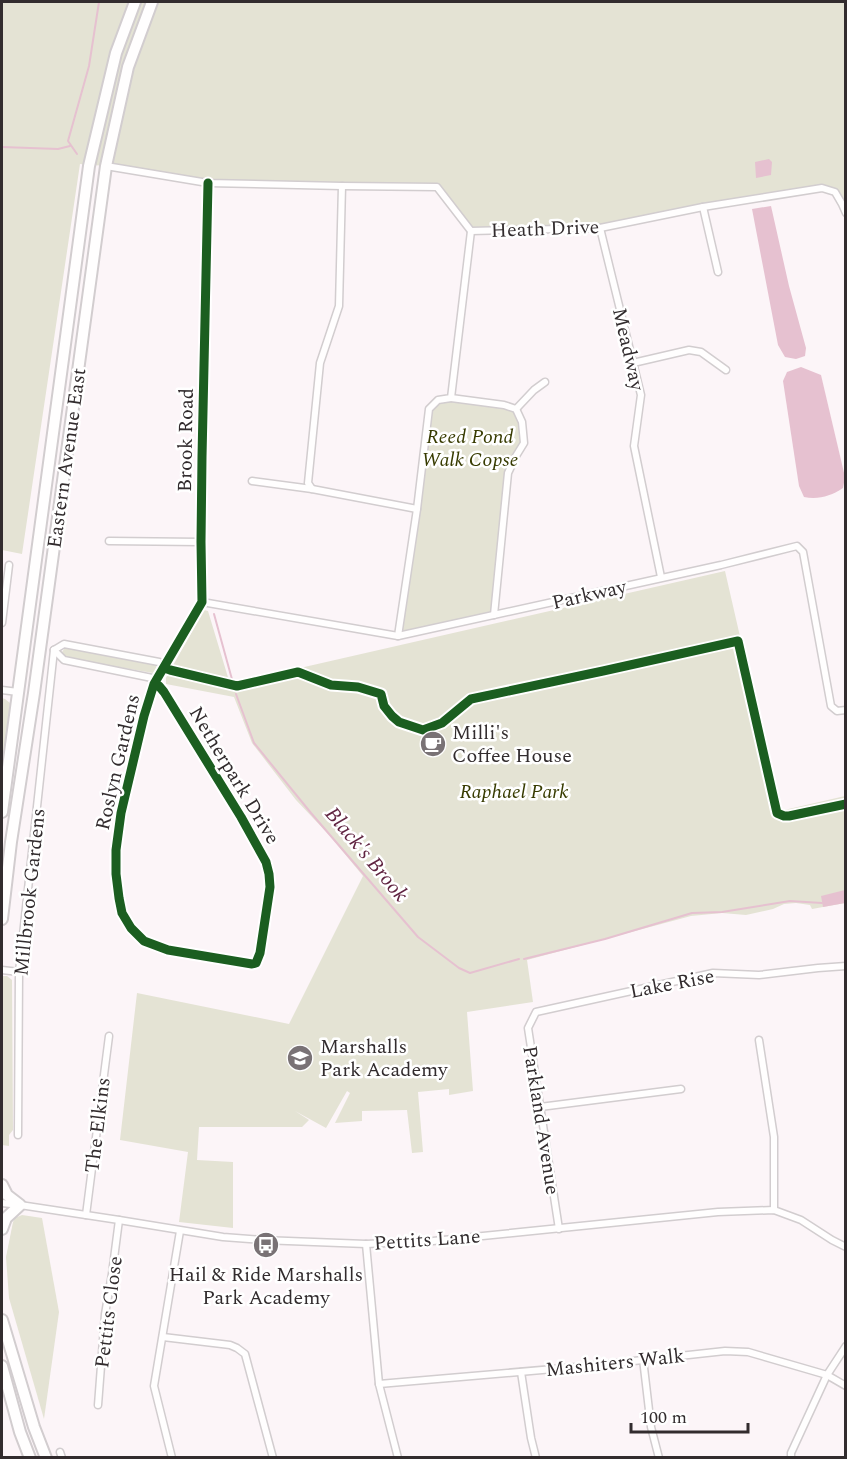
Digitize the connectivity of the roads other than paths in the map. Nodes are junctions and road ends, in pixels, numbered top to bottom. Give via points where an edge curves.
1 (135, 2) edge
2 (152, 2) edge
3 (106, 166) junction
4 (208, 183) junction
5 (342, 186) junction
6 (703, 207) junction
7 (846, 213) edge
8 (600, 228) junction
9 (471, 231) junction
10 (718, 272) dead end
11 (633, 363) junction
12 (726, 370) dead end
13 (545, 382) dead end
14 (451, 398) junction
15 (516, 410) junction
16 (252, 481) dead end
17 (312, 489) junction
18 (417, 509) junction
19 (109, 541) dead end
20 (201, 542) junction
21 (9, 566) dead end
22 (661, 577) junction
23 (202, 602) junction
24 (494, 615) junction
25 (2, 623) edge
26 (398, 636) junction
27 (40, 649) junction
28 (54, 650) junction
29 (166, 664) junction
30 (156, 681) junction
31 (2, 690) edge
32 (18, 692) junction
33 (846, 710) edge
34 (2, 812) edge
35 (2, 919) edge
36 (256, 963) joint
37 (846, 966) edge
38 (2, 970) edge
39 (19, 972) junction
40 (536, 1012) joint
41 (109, 1036) dead end
42 (759, 1040) dead end
43 (681, 1089) dead end
44 (540, 1107) junction
45 (18, 1135) dead end
46 (2, 1185) edge
47 (2, 1203) edge
48 (20, 1205) junction
49 (774, 1210) junction
50 (86, 1215) junction
51 (119, 1220) junction
52 (559, 1229) junction
53 (2, 1230) edge
54 (180, 1231) junction
55 (366, 1244) junction
56 (846, 1247) edge
57 (2, 1320) edge
58 (163, 1337) junction
59 (846, 1346) edge
60 (643, 1359) junction
61 (2, 1366) edge
62 (521, 1372) junction
63 (827, 1375) junction
64 (379, 1384) junction
65 (846, 1386) edge
66 (98, 1405) dead end
67 (30, 1458) edge
68 (46, 1458) edge
69 (172, 1458) edge
70 (273, 1458) edge
71 (398, 1458) edge
72 (536, 1458) edge
73 (659, 1458) edge
74 (791, 1458) edge

1 - 32 highway, Eastern Avenue East via 117,54 89,166
2 - 3 highway, Eastern Avenue East via 128,67
3 - 4 street, Heath Drive
3 - 27 highway, Eastern Avenue East
4 - 5 street, Heath Drive
4 - 20 street, Brook Road
5 - 9 street, Heath Drive via 437,187
5 - 17 street via 339,306 320,363 308,483
6 - 7 street, Heath Drive via 822,188 835,192
6 - 8 street, Heath Drive
6 - 10 street
8 - 9 street, Heath Drive
8 - 11 street, Meadway
9 - 14 street
11 - 12 street via 689,350 701,352
11 - 22 street, Meadway via 641,395 634,446
13 - 15 street
14 - 15 street
14 - 18 street via 438,400 429,409
15 - 24 street via 524,442 508,473
16 - 17 street
17 - 18 street
18 - 26 street
19 - 20 street
20 - 23 street, Brook Road
21 - 25 street
22 - 24 street, Parkway
22 - 33 street, Parkway via 800,547 831,706 837,711
23 - 26 street, Parkway
23 - 29 street
24 - 26 street, Parkway
27 - 28 street
27 - 35 highway, Eastern Avenue East
28 - 29 street via 64,644
28 - 30 street via 64,660
28 - 39 street, Millbrook Gardens
29 - 30 street
30 - 36 street, Netherpark Drive via 266,862 270,887
30 - 36 street, Roslyn Gardens via 121,813 116,874 122,913 137,935 155,946 208,958
31 - 32 street
32 - 34 highway, Eastern Avenue East
37 - 40 street, Lake Rise via 759,975 712,973
38 - 39 street
39 - 45 street, Millbrook Gardens
40 - 44 street, Parkland Avenue via 528,1028
41 - 50 street, The Elkins
42 - 49 street via 774,1137
43 - 44 street
44 - 52 street, Parkland Avenue
46 - 48 highway
47 - 48 street, Pettits Lane
48 - 50 street, Pettits Lane
48 - 53 highway via 6,1218
49 - 52 street, Pettits Lane
49 - 56 street, Pettits Lane via 801,1220
50 - 51 street, Pettits Lane
51 - 54 street, Pettits Lane
51 - 66 street, Pettits Close via 105,1314
52 - 55 street, Pettits Lane
54 - 55 street, Pettits Lane via 262,1240
54 - 58 street
55 - 64 street
57 - 68 highway
58 - 69 street via 154,1386
58 - 70 street via 231,1346 245,1354
59 - 63 street
60 - 62 street, Mashiters Walk
60 - 63 street, Mashiters Walk via 748,1352
60 - 73 street
61 - 67 highway
62 - 64 street, Mashiters Walk
62 - 72 street
63 - 65 street, Mashiters Walk
63 - 74 street
64 - 71 street

